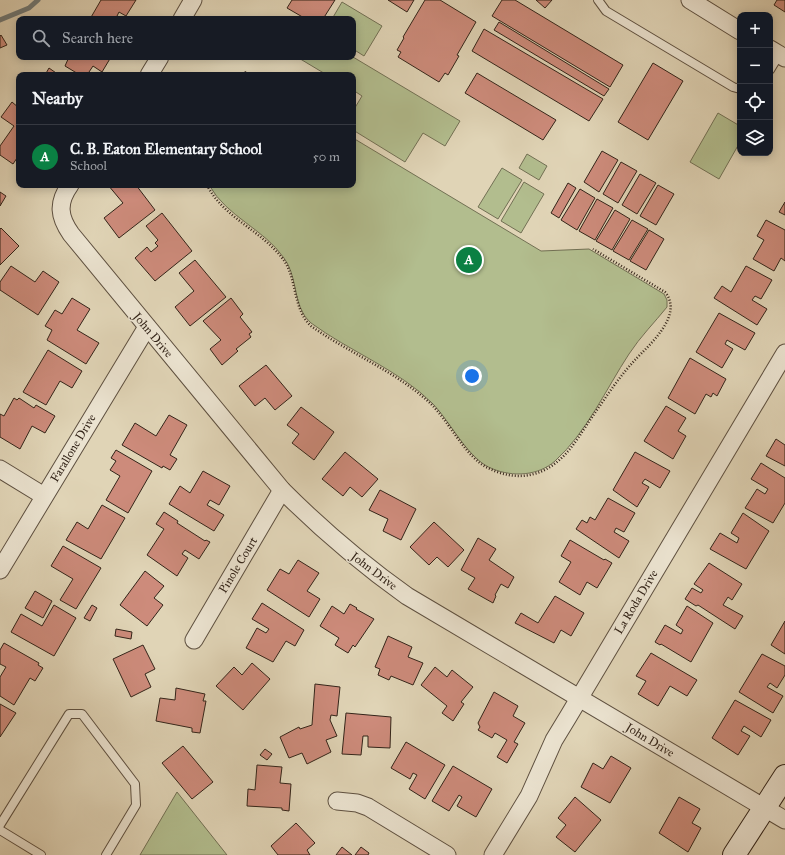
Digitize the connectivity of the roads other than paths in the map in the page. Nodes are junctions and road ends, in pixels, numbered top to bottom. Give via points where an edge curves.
1 (194, 0) edge
2 (598, 0) edge
3 (690, 0) edge
4 (184, 16) edge
5 (737, 29) edge
6 (778, 54) edge
7 (158, 60) edge
8 (773, 64) edge
9 (151, 72) edge
10 (737, 88) edge
11 (68, 188) edge
12 (147, 326) junction
13 (785, 353) edge
14 (0, 469) edge
15 (282, 490) junction
16 (44, 496) junction
17 (0, 570) edge
18 (194, 640) dead end
19 (578, 698) junction
20 (785, 776) edge
21 (337, 801) dead end
22 (765, 808) junction
23 (785, 820) edge
24 (0, 825) edge
25 (0, 830) edge
26 (41, 855) edge
27 (106, 855) edge
28 (447, 855) edge
29 (493, 855) edge
30 (734, 855) edge

1 - 4 street
2 - 10 lane via 606,10
3 - 5 street
6 - 8 lane
7 - 9 street
11 - 12 street, John Drive via 62,199 60,210 64,222 71,234
12 - 15 street, John Drive
12 - 16 street, Farallone Drive
13 - 19 street, La Roda Drive
14 - 16 street
15 - 18 street, Pinole Court
15 - 19 street, John Drive via 341,546 407,596
16 - 17 street, Farallone Drive
19 - 22 street, John Drive
19 - 29 street, La Roda Drive via 554,740 529,796
20 - 22 street
21 - 28 street via 368,807
22 - 23 street, John Drive
22 - 30 street
24 - 27 lane via 68,714 82,714 135,784 136,805
25 - 26 lane

